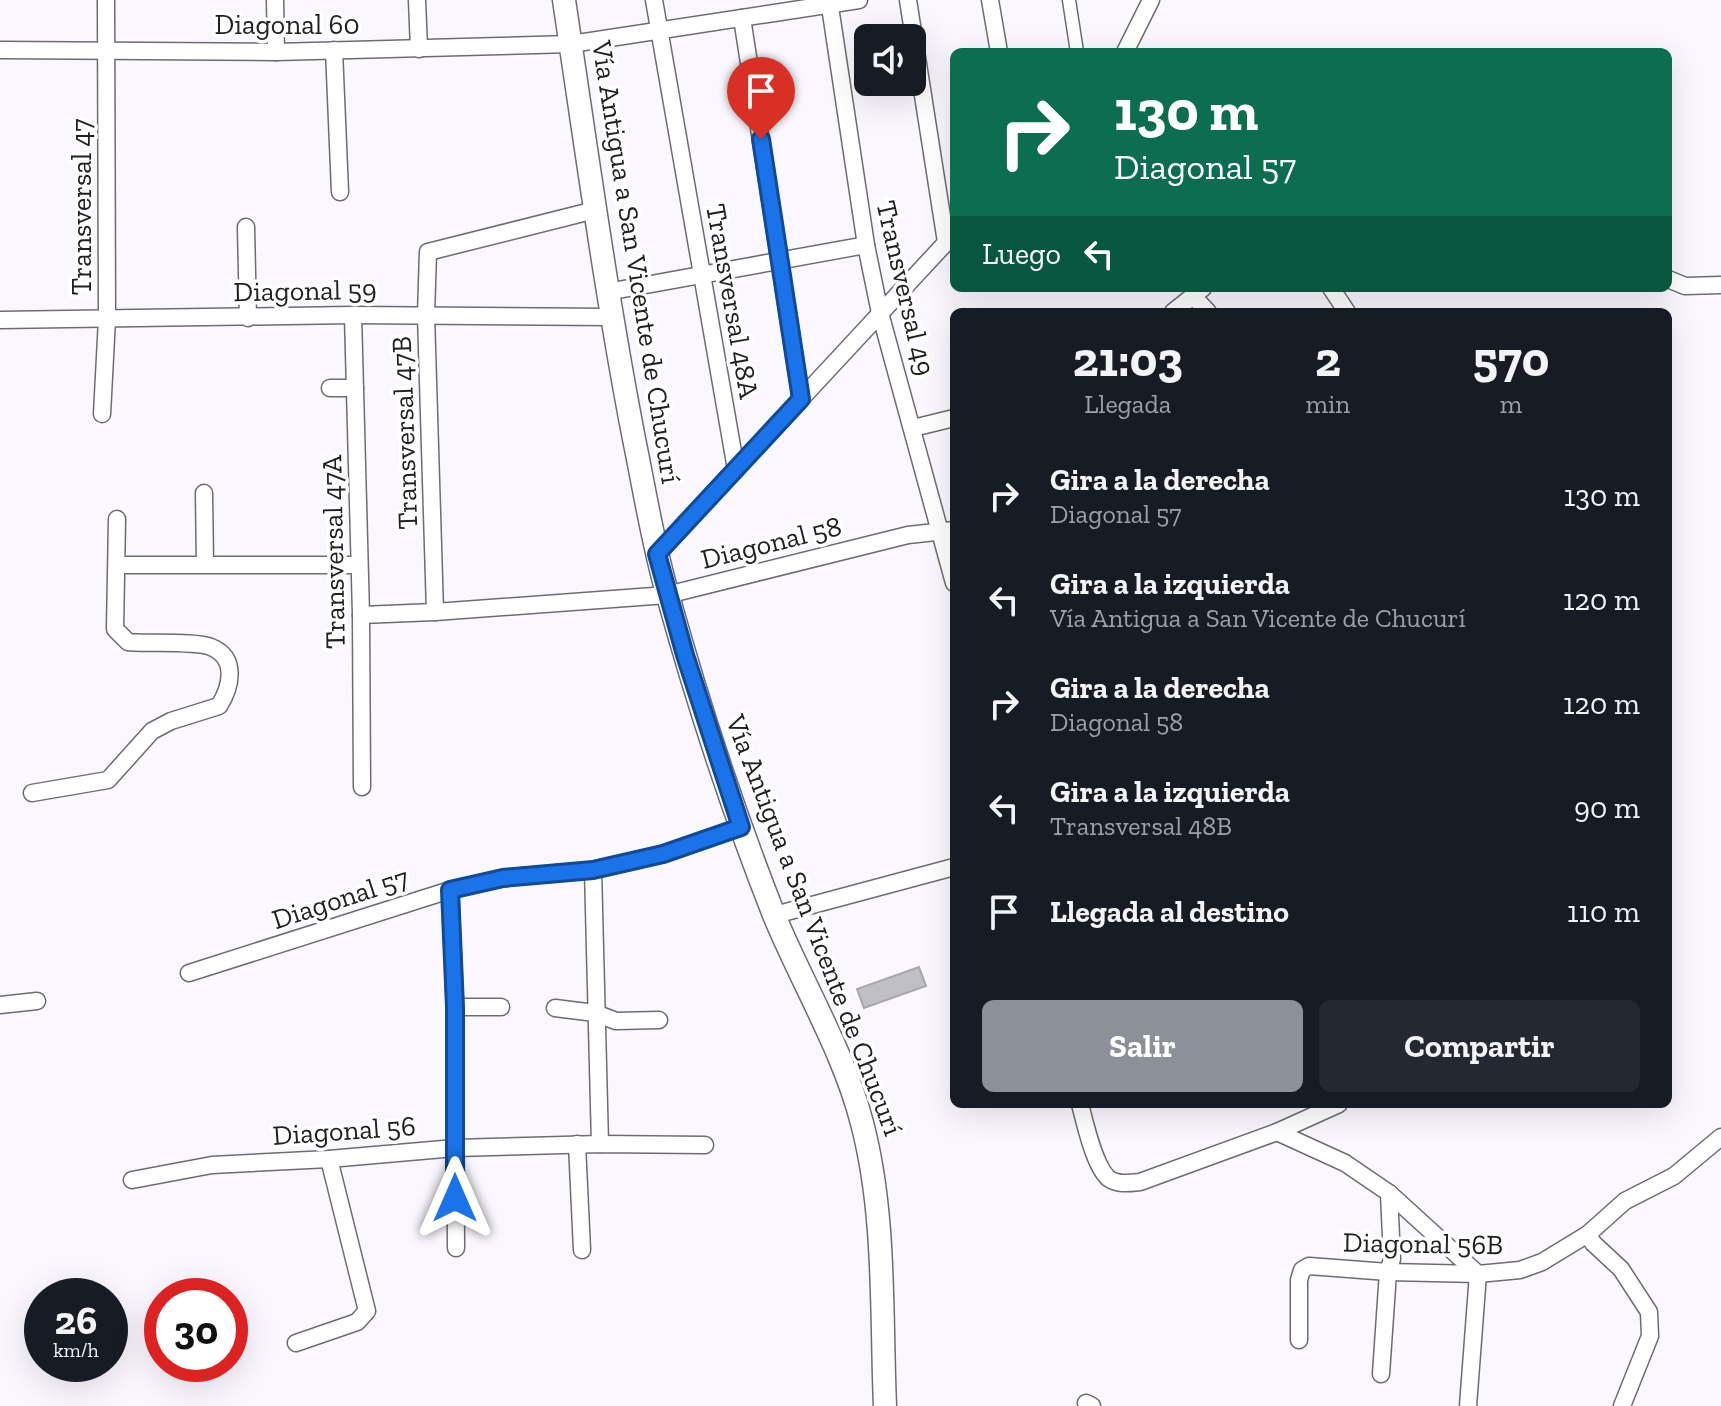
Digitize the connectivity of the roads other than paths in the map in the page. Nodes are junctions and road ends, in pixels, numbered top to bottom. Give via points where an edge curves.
1 (106, 0) edge
2 (275, 0) edge
3 (417, 0) edge
4 (564, 0) edge
5 (654, 0) edge
6 (859, 0) edge
7 (908, 0) edge
8 (990, 0) edge
9 (1069, 0) edge
10 (1151, 0) edge
11 (829, 2) edge
12 (742, 18) junction
13 (659, 29) junction
14 (571, 44) junction
15 (998, 48) edge
16 (1076, 48) edge
17 (1127, 48) edge
18 (419, 49) junction
19 (0, 50) edge
20 (106, 50) junction
21 (334, 50) junction
22 (276, 52) junction
23 (340, 192) dead end
24 (595, 210) junction
25 (246, 227) dead end
26 (950, 238) edge
27 (866, 245) junction
28 (779, 259) junction
29 (702, 274) junction
30 (1672, 281) edge
31 (1721, 285) edge
32 (607, 292) junction
33 (1198, 292) edge
34 (1178, 308) edge
35 (880, 313) junction
36 (353, 315) junction
37 (426, 315) junction
38 (610, 317) junction
39 (248, 318) junction
40 (107, 319) junction
41 (0, 320) edge
42 (330, 388) dead end
43 (355, 388) junction
44 (801, 399) junction
45 (102, 414) dead end
46 (950, 419) edge
47 (913, 428) junction
48 (736, 469) junction
49 (204, 493) dead end
50 (117, 519) dead end
51 (947, 531) edge
52 (950, 553) edge
53 (657, 554) junction
54 (205, 564) junction
55 (117, 565) junction
56 (359, 565) junction
57 (667, 595) junction
58 (435, 612) junction
59 (361, 615) junction
60 (362, 787) dead end
61 (32, 793) dead end
62 (741, 827) junction
63 (950, 868) edge
64 (593, 870) junction
65 (450, 890) junction
66 (775, 915) junction
67 (189, 973) dead end
68 (37, 1001) dead end
69 (0, 1005) edge
70 (455, 1007) junction
71 (501, 1007) dead end
72 (555, 1008) dead end
73 (595, 1013) junction
74 (659, 1020) dead end
75 (1081, 1108) edge
76 (1330, 1108) edge
77 (1277, 1132) junction
78 (1721, 1137) edge
79 (577, 1144) junction
80 (600, 1144) junction
81 (705, 1145) dead end
82 (455, 1148) junction
83 (329, 1159) junction
84 (132, 1180) dead end
85 (1389, 1193) junction
86 (1583, 1238) junction
87 (456, 1248) dead end
88 (582, 1250) dead end
89 (1388, 1272) junction
90 (1478, 1274) junction
91 (1299, 1340) dead end
92 (296, 1343) dead end
93 (1381, 1374) dead end
94 (885, 1406) edge
95 (1468, 1406) edge
96 (1622, 1406) edge

1 - 20 street, Transversal 47
2 - 22 street
3 - 18 street
4 - 14 main road, Vía Antigua a San Vicente de Chucurí
5 - 13 street, Transversal 48A
6 - 11 street, Diagonal 60
7 - 26 street
8 - 15 street
9 - 16 street
10 - 17 street
11 - 12 street, Diagonal 60
11 - 27 street, Transversal 49
12 - 13 street, Diagonal 60
12 - 28 street
13 - 14 street, Diagonal 60
13 - 29 street, Transversal 48A
14 - 18 street, Diagonal 60
14 - 24 main road, Vía Antigua a San Vicente de Chucurí
18 - 21 street, Diagonal 60
19 - 20 street, Diagonal 60
20 - 22 street, Diagonal 60
20 - 40 street, Transversal 47
21 - 22 street, Diagonal 60
21 - 23 street
24 - 32 main road, Vía Antigua a San Vicente de Chucurí
24 - 37 street, Transversal 47B via 428,252
25 - 39 street
26 - 35 street, Diagonal 58
27 - 28 street
27 - 35 street, Transversal 49
28 - 29 street
28 - 44 street
29 - 32 street
29 - 48 street, Transversal 48A
30 - 31 street via 1685,286
32 - 38 main road, Vía Antigua a San Vicente de Chucurí
33 - 34 street
35 - 44 street, Diagonal 58
35 - 47 street, Transversal 49
36 - 37 street, Diagonal 59
36 - 39 street, Diagonal 59
36 - 43 street, Transversal 47A
37 - 38 street, Diagonal 59
37 - 58 street, Transversal 47B
38 - 53 main road, Vía Antigua a San Vicente de Chucurí
39 - 40 street, Diagonal 59
40 - 41 street, Diagonal 59
40 - 45 street, Transversal 47
42 - 43 street
43 - 56 street, Transversal 47A
44 - 48 street, Diagonal 58
46 - 47 street
47 - 51 street, Transversal 49
48 - 53 street, Diagonal 58
49 - 54 street
50 - 55 street
51 - 52 street, Transversal 49
51 - 57 street, Diagonal 58 via 908,535
53 - 57 main road, Vía Antigua a San Vicente de Chucurí
54 - 55 street
54 - 56 street
55 - 61 street via 115,629 128,642 210,647 231,673 229,691 219,706 152,731 108,780
56 - 59 street, Transversal 47A
57 - 58 street, Diagonal 58
57 - 62 main road, Vía Antigua a San Vicente de Chucurí
58 - 59 street, Diagonal 58
59 - 60 street, Transversal 47A
62 - 64 street, Diagonal 57 via 663,854
62 - 66 main road, Vía Antigua a San Vicente de Chucurí
63 - 66 street
64 - 65 street, Diagonal 57 via 503,878
64 - 73 street
65 - 67 street, Diagonal 57
65 - 70 street
66 - 94 main road, Vía Antigua a San Vicente de Chucurí via 847,1080 871,1157
68 - 69 street
70 - 71 street
70 - 82 street
72 - 73 street
73 - 74 street via 616,1021
73 - 80 street
75 - 77 street via 1089,1142 1108,1178 1123,1184
76 - 77 street
77 - 85 street via 1345,1163
78 - 86 street, Diagonal 56B via 1674,1176 1625,1201
79 - 80 street, Diagonal 56
79 - 82 street, Diagonal 56
79 - 88 street
80 - 81 street, Diagonal 56
82 - 83 street, Diagonal 56
82 - 87 street
83 - 84 street, Diagonal 56 via 212,1165
83 - 92 street via 367,1311 357,1322
85 - 89 street
85 - 90 street
86 - 90 street, Diagonal 56B via 1520,1270
86 - 96 street via 1621,1269 1649,1312 1650,1336
89 - 90 street, Diagonal 56B
89 - 91 street, Diagonal 56B via 1309,1266 1302,1270
89 - 93 street
90 - 95 street

